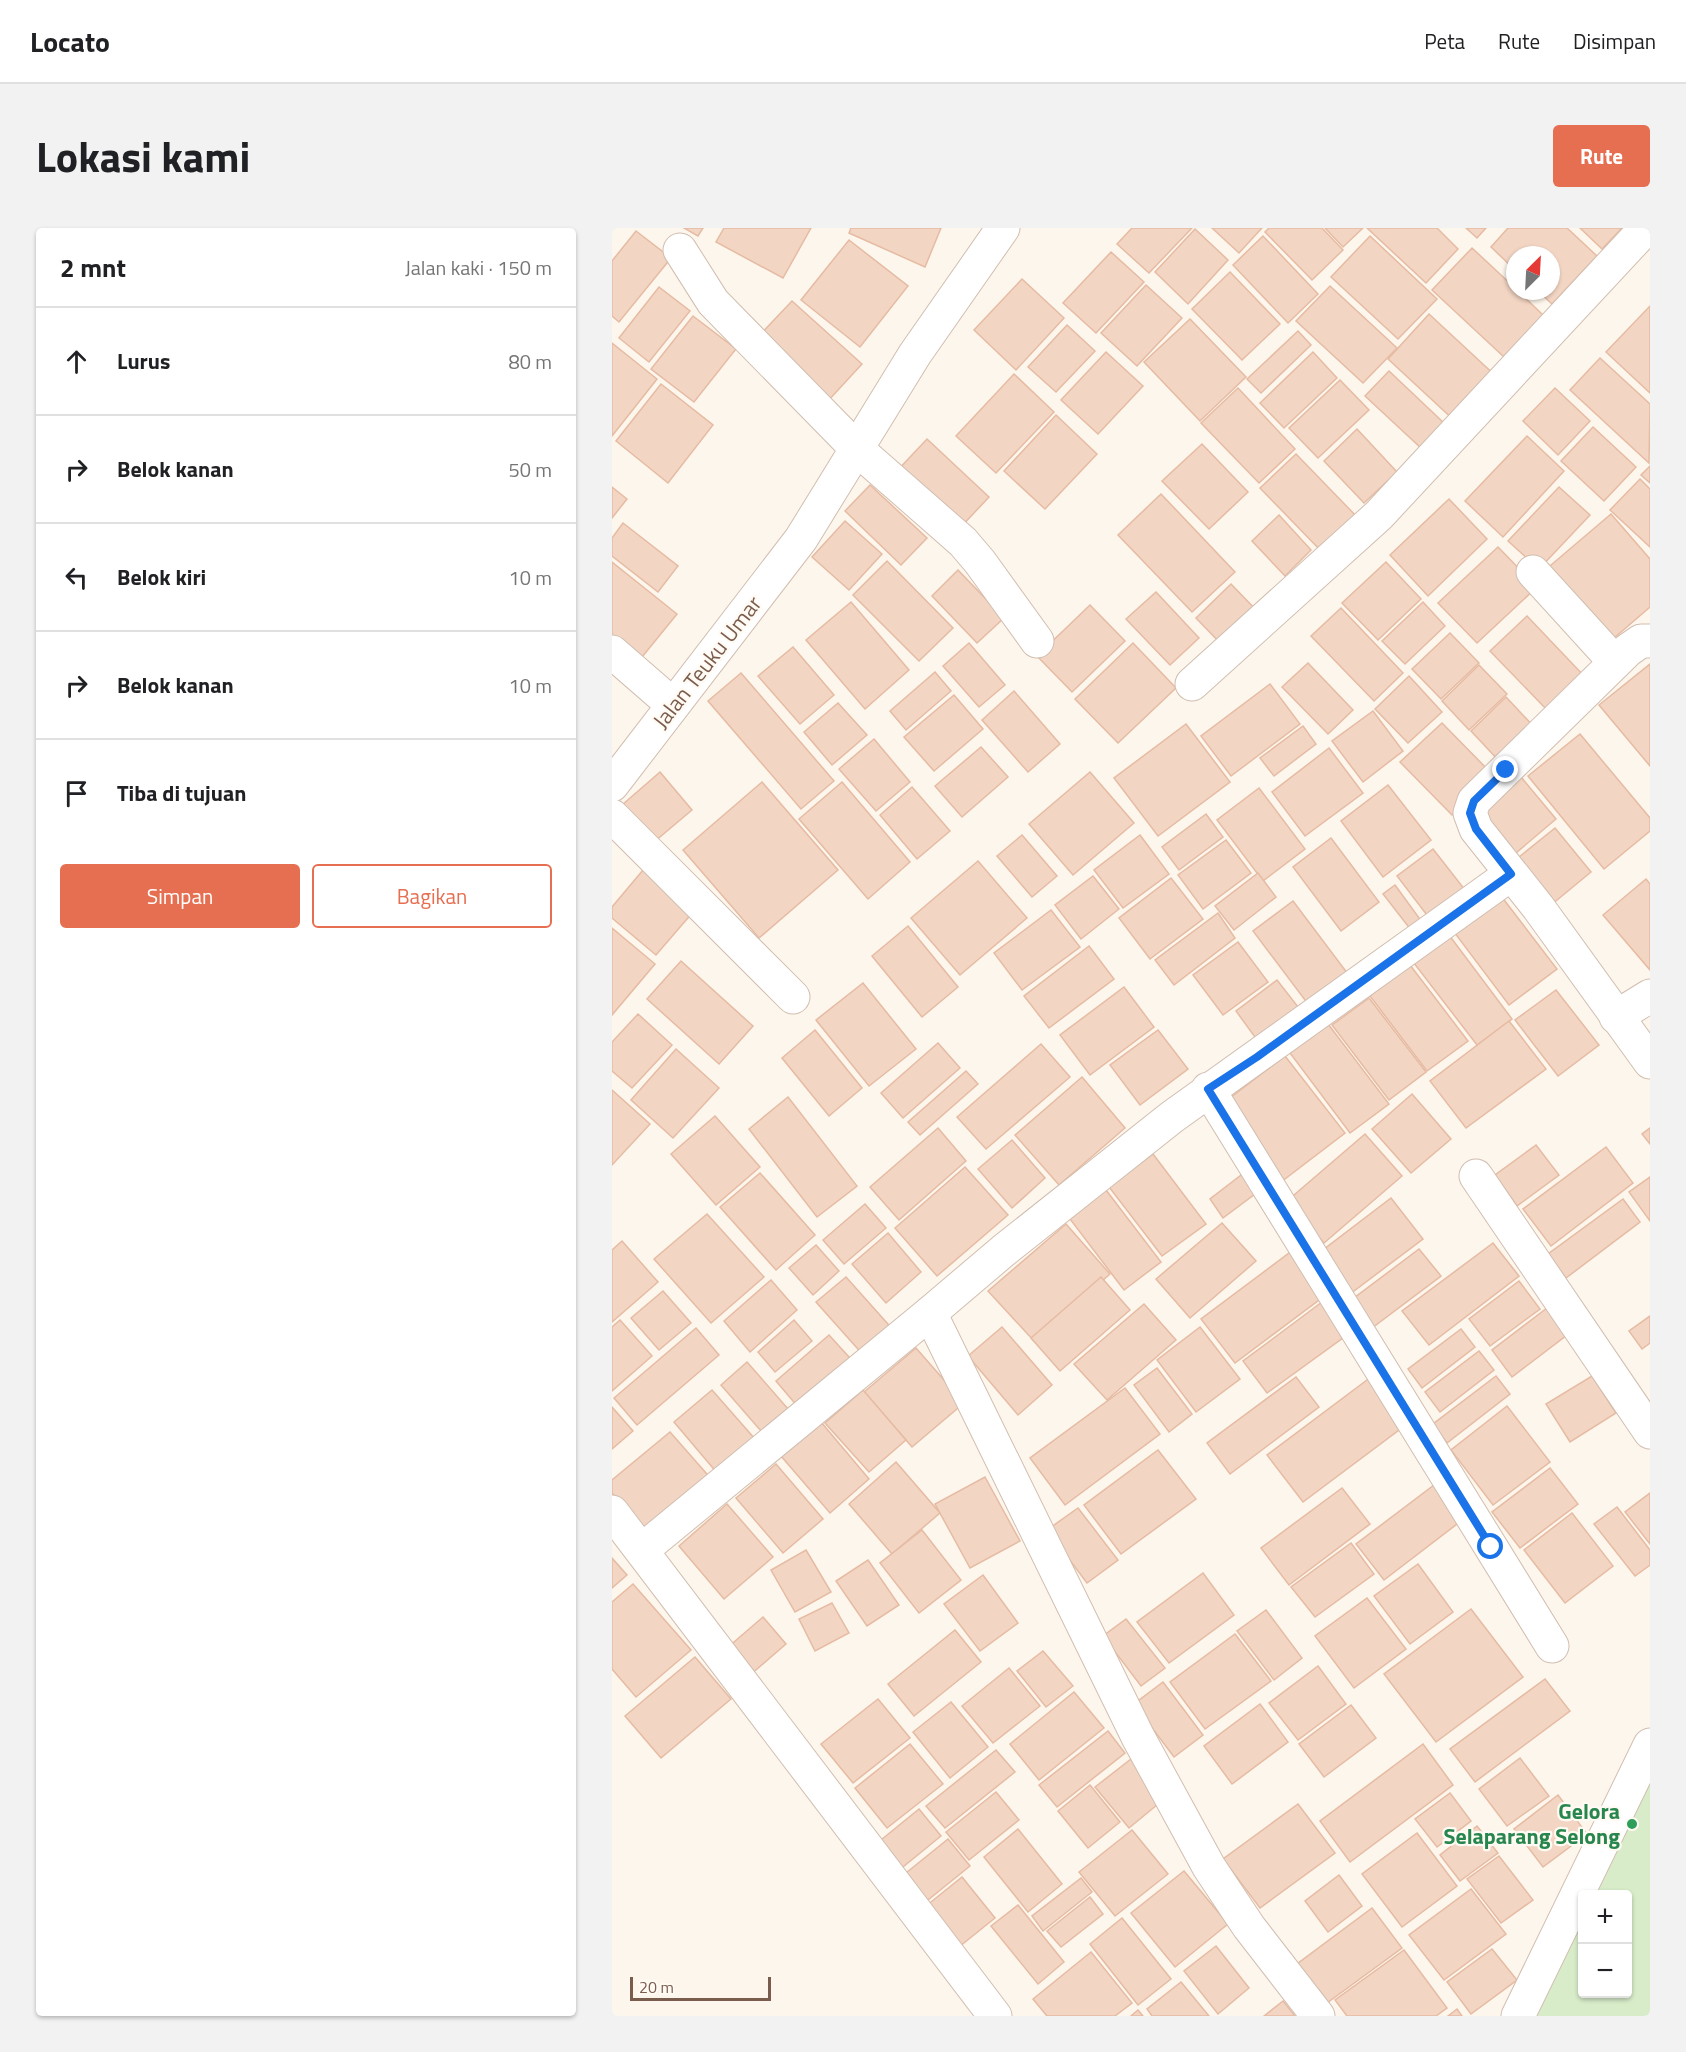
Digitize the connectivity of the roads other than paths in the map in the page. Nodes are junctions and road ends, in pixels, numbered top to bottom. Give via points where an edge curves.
1 (1003, 228) edge
2 (1646, 228) edge
3 (680, 250) dead end
4 (858, 450) junction
5 (1533, 572) dead end
6 (1037, 641) dead end
7 (1650, 641) edge
8 (612, 652) edge
9 (1615, 662) junction
10 (1192, 684) dead end
11 (673, 705) junction
12 (612, 785) edge
13 (612, 816) edge
14 (1511, 874) junction
15 (1650, 996) edge
16 (793, 997) dead end
17 (1616, 1017) junction
18 (1650, 1062) edge
19 (1208, 1089) junction
20 (1476, 1176) dead end
21 (930, 1313) junction
22 (1650, 1432) edge
23 (612, 1512) edge
24 (642, 1550) junction
25 (1552, 1646) dead end
26 (1650, 1745) edge
27 (994, 2016) edge
28 (1318, 2016) edge
29 (1518, 2016) edge

1 - 4 street, Jalan Teuku Umar via 915,354
2 - 10 street via 1379,515
3 - 4 street via 713,302
4 - 6 street via 963,543
4 - 11 street, Jalan Teuku Umar via 801,538
5 - 9 street
7 - 9 street via 1641,641
8 - 11 street
9 - 14 street via 1474,801 1470,813 1476,829
11 - 12 street, Jalan Teuku Umar
13 - 16 street
14 - 17 street
14 - 19 street
15 - 17 street
17 - 18 street
19 - 21 street
19 - 25 street
20 - 22 street
21 - 24 street
21 - 28 street via 1138,1737 1209,1868
23 - 24 street
24 - 27 street
26 - 29 street

